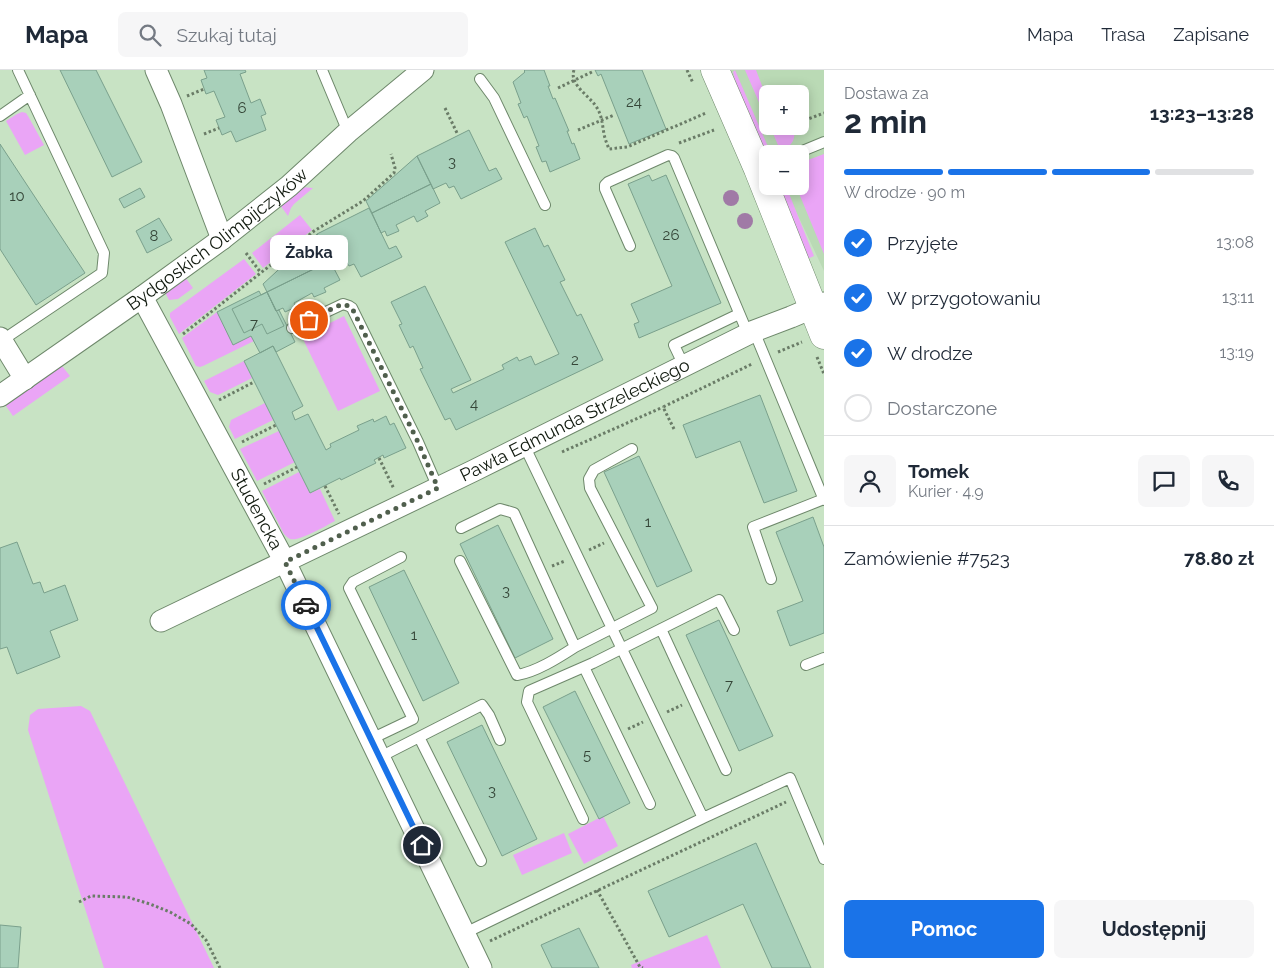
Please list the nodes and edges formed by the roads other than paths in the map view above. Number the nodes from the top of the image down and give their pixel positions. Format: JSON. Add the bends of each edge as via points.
{"nodes":[{"id":1,"x":18,"y":70,"type":"edge"},
{"id":2,"x":156,"y":70,"type":"edge"},
{"id":3,"x":322,"y":70,"type":"edge"},
{"id":4,"x":423,"y":70,"type":"edge"},
{"id":5,"x":715,"y":70,"type":"edge"},
{"id":6,"x":480,"y":79,"type":"dead end"},
{"id":7,"x":30,"y":96,"type":"junction"},
{"id":8,"x":0,"y":116,"type":"edge"},
{"id":9,"x":348,"y":132,"type":"junction"},
{"id":10,"x":824,"y":142,"type":"edge"},
{"id":11,"x":809,"y":148,"type":"edge"},
{"id":12,"x":759,"y":159,"type":"edge"},
{"id":13,"x":774,"y":195,"type":"edge"},
{"id":14,"x":545,"y":204,"type":"dead end"},
{"id":15,"x":222,"y":239,"type":"junction"},
{"id":16,"x":630,"y":246,"type":"dead end"},
{"id":17,"x":142,"y":297,"type":"junction"},
{"id":18,"x":819,"y":305,"type":"edge"},
{"id":19,"x":739,"y":314,"type":"junction"},
{"id":20,"x":292,"y":328,"type":"dead end"},
{"id":21,"x":751,"y":332,"type":"junction"},
{"id":22,"x":817,"y":337,"type":"edge"},
{"id":23,"x":1,"y":339,"type":"edge"},
{"id":24,"x":684,"y":366,"type":"junction"},
{"id":25,"x":25,"y":378,"type":"junction"},
{"id":26,"x":0,"y":396,"type":"edge"},
{"id":27,"x":632,"y":449,"type":"dead end"},
{"id":28,"x":529,"y":455,"type":"junction"},
{"id":29,"x":438,"y":488,"type":"junction"},
{"id":30,"x":824,"y":499,"type":"edge"},
{"id":31,"x":461,"y":528,"type":"dead end"},
{"id":32,"x":401,"y":557,"type":"dead end"},
{"id":33,"x":460,"y":561,"type":"dead end"},
{"id":34,"x":285,"y":562,"type":"junction"},
{"id":35,"x":771,"y":578,"type":"dead end"},
{"id":36,"x":161,"y":621,"type":"dead end"},
{"id":37,"x":613,"y":629,"type":"junction"},
{"id":38,"x":661,"y":629,"type":"junction"},
{"id":39,"x":734,"y":630,"type":"dead end"},
{"id":40,"x":575,"y":647,"type":"junction"},
{"id":41,"x":622,"y":648,"type":"junction"},
{"id":42,"x":824,"y":658,"type":"edge"},
{"id":43,"x":806,"y":665,"type":"dead end"},
{"id":44,"x":584,"y":667,"type":"junction"},
{"id":45,"x":419,"y":737,"type":"junction"},
{"id":46,"x":500,"y":740,"type":"dead end"},
{"id":47,"x":375,"y":748,"type":"junction"},
{"id":48,"x":726,"y":770,"type":"dead end"},
{"id":49,"x":650,"y":804,"type":"dead end"},
{"id":50,"x":703,"y":818,"type":"junction"},
{"id":51,"x":583,"y":819,"type":"dead end"},
{"id":52,"x":824,"y":859,"type":"edge"},
{"id":53,"x":481,"y":861,"type":"dead end"},
{"id":54,"x":472,"y":930,"type":"junction"},
{"id":55,"x":481,"y":968,"type":"edge"}],
"edges":[{"from":1,"to":7,"type":"lane"},
{"from":2,"to":15,"type":"street"},
{"from":3,"to":9,"type":"lane"},
{"from":4,"to":9,"type":"street","name":"Bydgoskich Olimpijczyków"},
{"from":5,"to":12,"type":"street"},
{"from":6,"to":14,"type":"lane","via":[[494,98]]},
{"from":7,"to":8,"type":"lane"},
{"from":7,"to":23,"type":"lane","via":[[104,253],[102,273]]},
{"from":9,"to":15,"type":"street","name":"Bydgoskich Olimpijczyków","via":[[289,186]]},
{"from":10,"to":11,"type":"lane"},
{"from":13,"to":18,"type":"street"},
{"from":15,"to":17,"type":"street","name":"Bydgoskich Olimpijczyków"},
{"from":16,"to":19,"type":"lane","via":[[605,185],[668,155],[672,156]]},
{"from":17,"to":25,"type":"street","name":"Bydgoskich Olimpijczyków"},
{"from":17,"to":34,"type":"street","name":"Studencka"},
{"from":18,"to":21,"type":"street","name":"Pawła Edmunda Strzeleckiego"},
{"from":18,"to":22,"type":"street"},
{"from":19,"to":21,"type":"lane"},
{"from":19,"to":24,"type":"lane","via":[[674,345]]},
{"from":20,"to":29,"type":"lane","via":[[342,304],[349,306]]},
{"from":21,"to":24,"type":"street","name":"Pawła Edmunda Strzeleckiego"},
{"from":21,"to":30,"type":"lane","via":[[766,358]]},
{"from":23,"to":25,"type":"street"},
{"from":24,"to":28,"type":"street","name":"Pawła Edmunda Strzeleckiego"},
{"from":25,"to":26,"type":"street","name":"Bydgoskich Olimpijczyków"},
{"from":27,"to":37,"type":"lane","via":[[594,470],[589,479],[590,488],[652,608]]},
{"from":28,"to":29,"type":"street","name":"Pawła Edmunda Strzeleckiego"},
{"from":28,"to":37,"type":"lane"},
{"from":29,"to":34,"type":"street","name":"Pawła Edmunda Strzeleckiego"},
{"from":30,"to":35,"type":"lane","via":[[752,527]]},
{"from":31,"to":40,"type":"lane","via":[[500,509],[514,513]]},
{"from":32,"to":47,"type":"lane","via":[[353,582],[349,588],[413,719]]},
{"from":33,"to":40,"type":"lane","via":[[517,675],[525,674]]},
{"from":34,"to":36,"type":"street","name":"Pawła Edmunda Strzeleckiego"},
{"from":34,"to":47,"type":"street","name":"Studencka"},
{"from":37,"to":40,"type":"lane"},
{"from":37,"to":41,"type":"lane"},
{"from":38,"to":39,"type":"lane","via":[[719,600]]},
{"from":38,"to":41,"type":"lane"},
{"from":38,"to":48,"type":"lane"},
{"from":41,"to":44,"type":"lane"},
{"from":41,"to":50,"type":"lane"},
{"from":42,"to":43,"type":"lane"},
{"from":44,"to":49,"type":"lane"},
{"from":44,"to":51,"type":"lane","via":[[529,691],[527,702]]},
{"from":45,"to":46,"type":"lane","via":[[482,705]]},
{"from":45,"to":47,"type":"lane"},
{"from":45,"to":53,"type":"lane"},
{"from":47,"to":54,"type":"street","name":"Studencka"},
{"from":50,"to":52,"type":"lane","via":[[790,778]]},
{"from":50,"to":54,"type":"lane"},
{"from":54,"to":55,"type":"street","name":"Studencka"}]}
